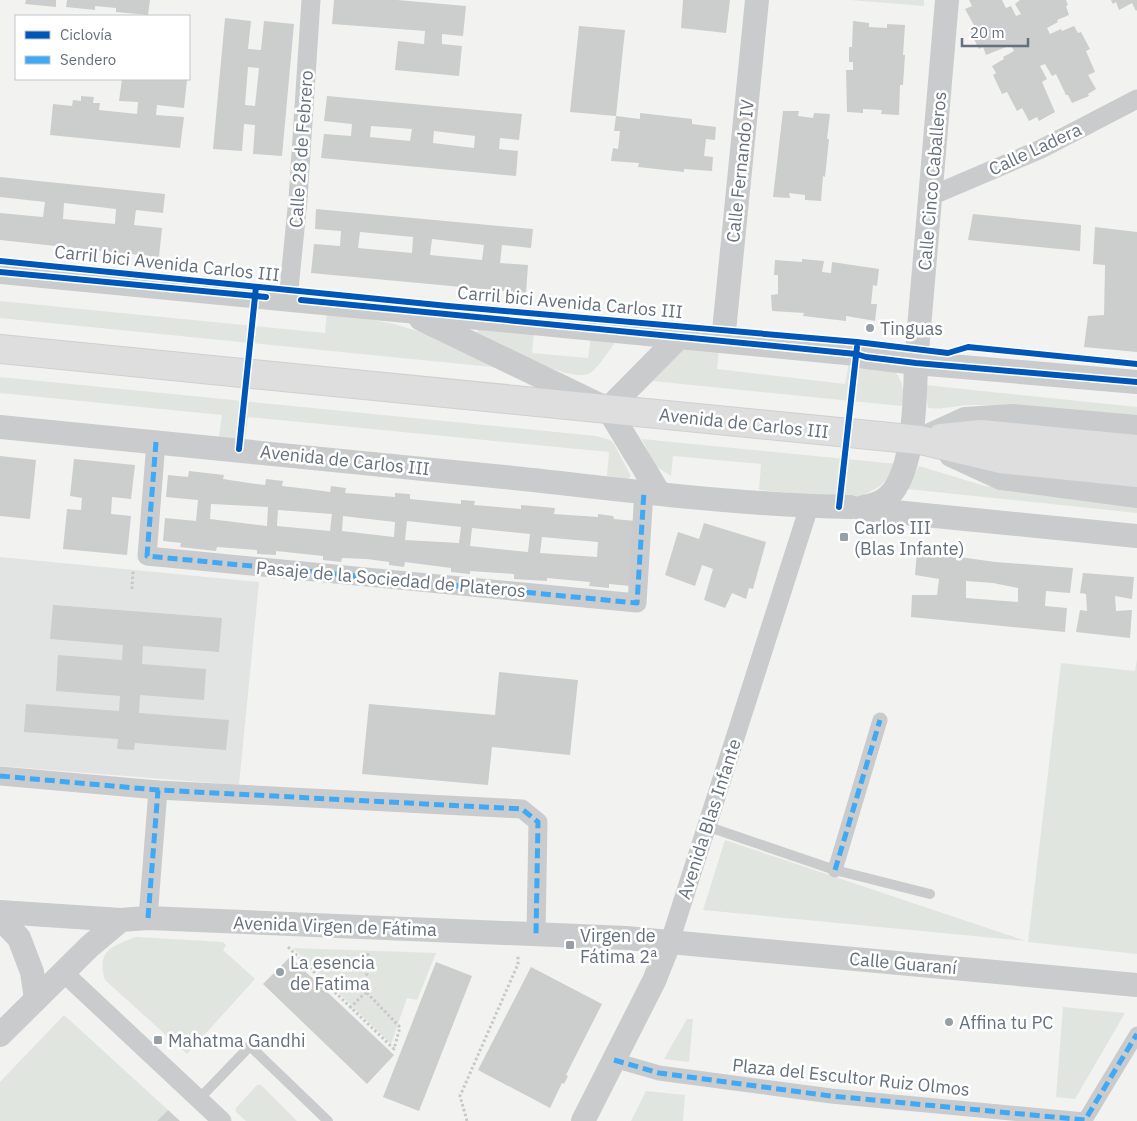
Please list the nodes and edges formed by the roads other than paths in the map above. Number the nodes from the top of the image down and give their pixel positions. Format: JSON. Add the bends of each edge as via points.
{"nodes":[{"id":1,"x":311,"y":0,"type":"edge"},
{"id":2,"x":758,"y":0,"type":"edge"},
{"id":3,"x":947,"y":0,"type":"edge"},
{"id":4,"x":1137,"y":99,"type":"edge"},
{"id":5,"x":931,"y":196,"type":"junction"},
{"id":6,"x":0,"y":272,"type":"edge"},
{"id":7,"x":288,"y":299,"type":"junction"},
{"id":8,"x":406,"y":311,"type":"junction"},
{"id":9,"x":679,"y":337,"type":"junction"},
{"id":10,"x":724,"y":341,"type":"junction"},
{"id":11,"x":0,"y":349,"type":"edge"},
{"id":12,"x":916,"y":363,"type":"junction"},
{"id":13,"x":1137,"y":382,"type":"edge"},
{"id":14,"x":608,"y":409,"type":"junction"},
{"id":15,"x":0,"y":427,"type":"edge"},
{"id":16,"x":1137,"y":427,"type":"edge"},
{"id":17,"x":915,"y":440,"type":"junction"},
{"id":18,"x":156,"y":442,"type":"junction"},
{"id":19,"x":1137,"y":450,"type":"edge"},
{"id":20,"x":1137,"y":473,"type":"edge"},
{"id":21,"x":652,"y":492,"type":"junction"},
{"id":22,"x":1137,"y":496,"type":"edge"},
{"id":23,"x":809,"y":507,"type":"junction"},
{"id":24,"x":855,"y":508,"type":"junction"},
{"id":25,"x":1137,"y":536,"type":"edge"},
{"id":26,"x":880,"y":720,"type":"dead end"},
{"id":27,"x":0,"y":776,"type":"edge"},
{"id":28,"x":158,"y":790,"type":"junction"},
{"id":29,"x":706,"y":826,"type":"junction"},
{"id":30,"x":835,"y":870,"type":"junction"},
{"id":31,"x":930,"y":894,"type":"dead end"},
{"id":32,"x":0,"y":912,"type":"edge"},
{"id":33,"x":0,"y":918,"type":"edge"},
{"id":34,"x":148,"y":918,"type":"junction"},
{"id":35,"x":121,"y":920,"type":"junction"},
{"id":36,"x":536,"y":934,"type":"junction"},
{"id":37,"x":670,"y":941,"type":"junction"},
{"id":38,"x":64,"y":973,"type":"junction"},
{"id":39,"x":1137,"y":985,"type":"edge"},
{"id":40,"x":36,"y":999,"type":"junction"},
{"id":41,"x":1137,"y":1034,"type":"edge"},
{"id":42,"x":0,"y":1035,"type":"edge"},
{"id":43,"x":614,"y":1060,"type":"junction"},
{"id":44,"x":199,"y":1099,"type":"junction"},
{"id":45,"x":1085,"y":1120,"type":"edge"},
{"id":46,"x":222,"y":1121,"type":"edge"},
{"id":47,"x":328,"y":1121,"type":"edge"},
{"id":48,"x":583,"y":1121,"type":"edge"}],
"edges":[{"from":1,"to":7,"type":"street","name":"Calle 28 de Febrero"},
{"from":2,"to":10,"type":"street","name":"Calle Fernando IV"},
{"from":3,"to":5,"type":"street","name":"Calle Cinco Caballeros"},
{"from":4,"to":5,"type":"street","name":"Calle Ladera","via":[[1041,149]]},
{"from":5,"to":12,"type":"street","name":"Calle Cinco Caballeros"},
{"from":6,"to":7,"type":"street","name":"Avenida de Carlos III"},
{"from":7,"to":8,"type":"street","name":"Avenida de Carlos III"},
{"from":8,"to":9,"type":"street","name":"Avenida de Carlos III"},
{"from":8,"to":14,"type":"street","name":"Avenida de Carlos III"},
{"from":9,"to":10,"type":"street","name":"Avenida de Carlos III"},
{"from":9,"to":14,"type":"street"},
{"from":10,"to":12,"type":"street","name":"Avenida de Carlos III"},
{"from":11,"to":14,"type":"main road","name":"Avenida de Carlos III"},
{"from":12,"to":13,"type":"street","name":"Avenida de Carlos III"},
{"from":12,"to":17,"type":"street","name":"Avenida de Carlos III"},
{"from":14,"to":17,"type":"main road","name":"Avenida de Carlos III"},
{"from":14,"to":21,"type":"street"},
{"from":15,"to":18,"type":"street","name":"Avenida de Carlos III"},
{"from":16,"to":17,"type":"street","via":[[1012,416],[964,419]]},
{"from":17,"to":19,"type":"main road","name":"Avenida de Carlos III","via":[[982,434]]},
{"from":17,"to":20,"type":"main road","name":"Avenida de Carlos III","via":[[1000,459]]},
{"from":17,"to":22,"type":"street","name":"Avenida de Carlos III","via":[[1001,478]]},
{"from":17,"to":24,"type":"street","name":"Avenida de Carlos III","via":[[898,484],[883,501]]},
{"from":18,"to":21,"type":"street","name":"Avenida de Carlos III"},
{"from":18,"to":21,"type":"street","name":"Pasaje de la Sociedad de Plateros","via":[[147,556],[637,603]]},
{"from":21,"to":23,"type":"street","name":"Avenida de Carlos III"},
{"from":23,"to":24,"type":"street","name":"Avenida de Carlos III"},
{"from":23,"to":29,"type":"street","name":"Avenida Blas Infante"},
{"from":24,"to":25,"type":"street","name":"Avenida de Carlos III"},
{"from":26,"to":30,"type":"street"},
{"from":27,"to":28,"type":"street"},
{"from":28,"to":34,"type":"street"},
{"from":28,"to":36,"type":"street","via":[[522,809],[538,822]]},
{"from":29,"to":30,"type":"lane"},
{"from":29,"to":37,"type":"street","name":"Avenida Blas Infante"},
{"from":30,"to":31,"type":"lane"},
{"from":32,"to":35,"type":"street","name":"Avenida Virgen de Fátima"},
{"from":33,"to":40,"type":"street","via":[[19,938],[32,972]]},
{"from":34,"to":35,"type":"street","name":"Avenida Virgen de Fátima"},
{"from":34,"to":36,"type":"street","name":"Avenida Virgen de Fátima"},
{"from":35,"to":38,"type":"street"},
{"from":36,"to":37,"type":"street","name":"Avenida Virgen de Fátima"},
{"from":37,"to":39,"type":"street","name":"Calle Guaraní"},
{"from":37,"to":43,"type":"street","name":"Avenida Blas Infante","via":[[654,981]]},
{"from":38,"to":40,"type":"street"},
{"from":38,"to":44,"type":"street"},
{"from":40,"to":42,"type":"street"},
{"from":41,"to":45,"type":"street","name":"Plaza del Escultor Ruiz Olmos"},
{"from":43,"to":45,"type":"street","name":"Plaza del Escultor Ruiz Olmos","via":[[659,1073],[832,1096]]},
{"from":43,"to":48,"type":"street","name":"Avenida Blas Infante"},
{"from":44,"to":46,"type":"street"},
{"from":44,"to":47,"type":"lane","via":[[250,1046]]}]}
